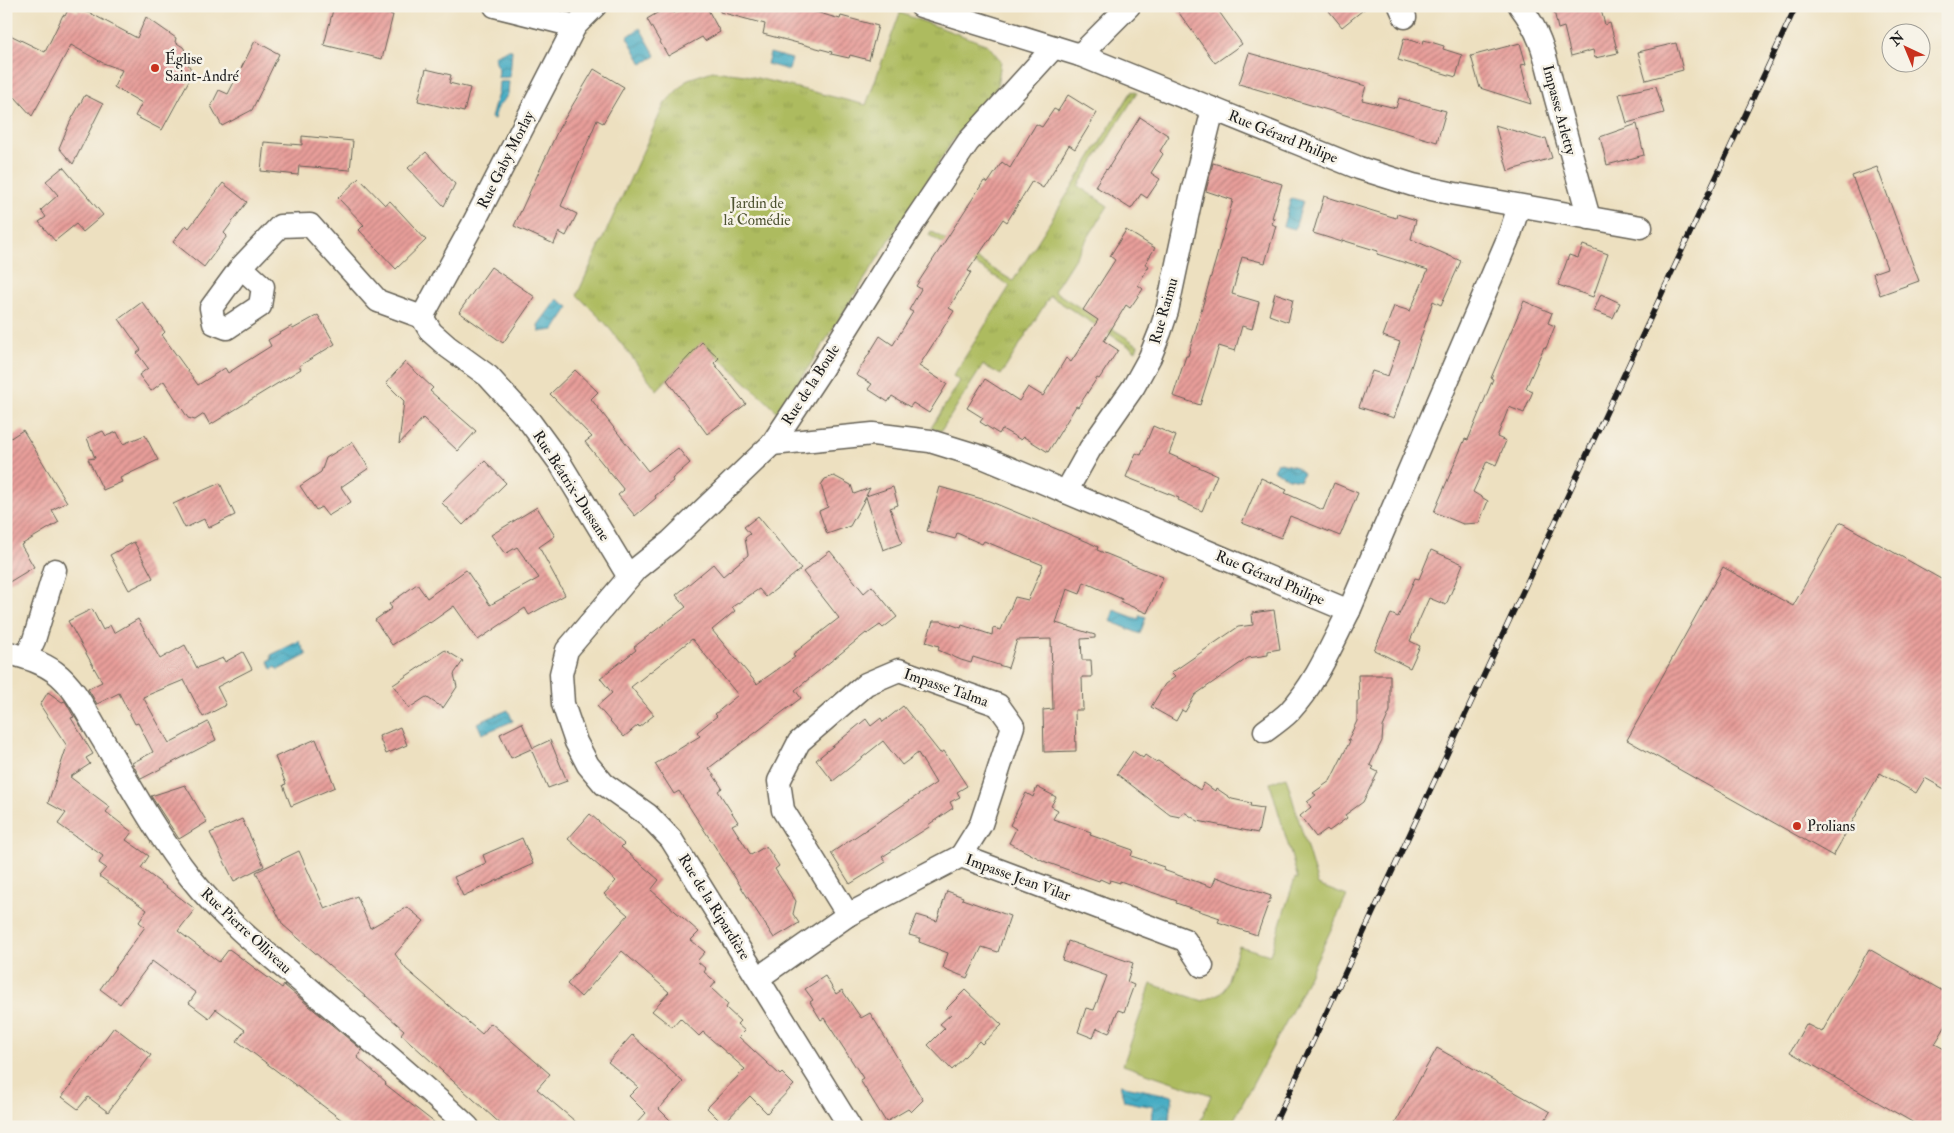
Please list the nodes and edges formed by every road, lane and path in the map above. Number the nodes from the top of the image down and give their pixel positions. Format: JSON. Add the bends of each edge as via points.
{"nodes":[{"id":1,"x":496,"y":6,"type":"edge"},
{"id":2,"x":595,"y":6,"type":"edge"},
{"id":3,"x":921,"y":6,"type":"edge"},
{"id":4,"x":1129,"y":6,"type":"edge"},
{"id":5,"x":1520,"y":6,"type":"edge"},
{"id":6,"x":575,"y":26,"type":"junction"},
{"id":7,"x":1054,"y":47,"type":"junction"},
{"id":8,"x":1080,"y":55,"type":"junction"},
{"id":9,"x":1213,"y":109,"type":"junction"},
{"id":10,"x":1519,"y":206,"type":"junction"},
{"id":11,"x":1589,"y":218,"type":"junction"},
{"id":12,"x":1641,"y":227,"type":"dead end"},
{"id":13,"x":241,"y":267,"type":"dead end"},
{"id":14,"x":422,"y":317,"type":"junction"},
{"id":15,"x":772,"y":444,"type":"junction"},
{"id":16,"x":1066,"y":492,"type":"junction"},
{"id":17,"x":55,"y":570,"type":"dead end"},
{"id":18,"x":629,"y":577,"type":"junction"},
{"id":19,"x":1349,"y":612,"type":"junction"},
{"id":20,"x":16,"y":655,"type":"edge"},
{"id":21,"x":563,"y":704,"type":"joint"},
{"id":22,"x":1265,"y":731,"type":"dead end"},
{"id":23,"x":961,"y":856,"type":"junction"},
{"id":24,"x":848,"y":915,"type":"junction"},
{"id":25,"x":1202,"y":966,"type":"dead end"},
{"id":26,"x":758,"y":978,"type":"junction"},
{"id":27,"x":468,"y":1127,"type":"edge"},
{"id":28,"x":850,"y":1127,"type":"edge"}],
"edges":[{"from":1,"to":6,"type":"street"},
{"from":2,"to":6,"type":"street","name":"Rue Gaby Morlay"},
{"from":3,"to":7,"type":"street"},
{"from":4,"to":8,"type":"street"},
{"from":5,"to":11,"type":"street","name":"Impasse Arletty","via":[[1536,28],[1542,45]]},
{"from":6,"to":14,"type":"street","name":"Rue Gaby Morlay"},
{"from":7,"to":8,"type":"street","name":"Rue Gérard Philipe"},
{"from":7,"to":15,"type":"street","name":"Rue de la Boule","via":[[968,142]]},
{"from":8,"to":9,"type":"street","name":"Rue Gérard Philipe"},
{"from":9,"to":10,"type":"street","name":"Rue Gérard Philipe","via":[[1359,168],[1422,187]]},
{"from":9,"to":16,"type":"street","name":"Rue Raimu","via":[[1160,332],[1134,386],[1090,449]]},
{"from":10,"to":11,"type":"street","name":"Rue Gérard Philipe"},
{"from":10,"to":19,"type":"street","via":[[1510,234]]},
{"from":11,"to":12,"type":"street","name":"Rue Gérard Philipe"},
{"from":13,"to":14,"type":"street","via":[[280,226],[310,225],[378,301]]},
{"from":14,"to":18,"type":"street","name":"Rue Béatrix-Dussane","via":[[431,332],[488,376],[530,422],[560,463]]},
{"from":15,"to":16,"type":"street","name":"Rue Gérard Philipe","via":[[873,434],[930,442],[985,458]]},
{"from":15,"to":18,"type":"street","name":"Rue de la Boule"},
{"from":16,"to":19,"type":"street","name":"Rue Gérard Philipe"},
{"from":17,"to":20,"type":"street","name":"Rue Pierre Olliveau"},
{"from":18,"to":21,"type":"street","name":"Rue de la Boule","via":[[567,650],[561,674]]},
{"from":19,"to":22,"type":"street","via":[[1303,695],[1288,713]]},
{"from":20,"to":27,"type":"street","name":"Rue Pierre Olliveau","via":[[56,673],[74,692],[157,832],[190,878],[218,908],[271,957],[424,1085]]},
{"from":21,"to":26,"type":"street","name":"Rue de la Ripardière","via":[[588,765],[604,784],[648,815],[671,839]]},
{"from":23,"to":24,"type":"street","name":"Impasse Jean Vilar"},
{"from":23,"to":24,"type":"street","name":"Impasse Talma","via":[[981,824],[1013,726],[998,705],[899,670],[866,684],[799,742],[779,781],[783,810]]},
{"from":23,"to":25,"type":"street","name":"Impasse Jean Vilar","via":[[1184,940]]},
{"from":24,"to":26,"type":"street","name":"Impasse Jean Vilar"},
{"from":26,"to":28,"type":"street","name":"Rue de la Ripardière"}]}
